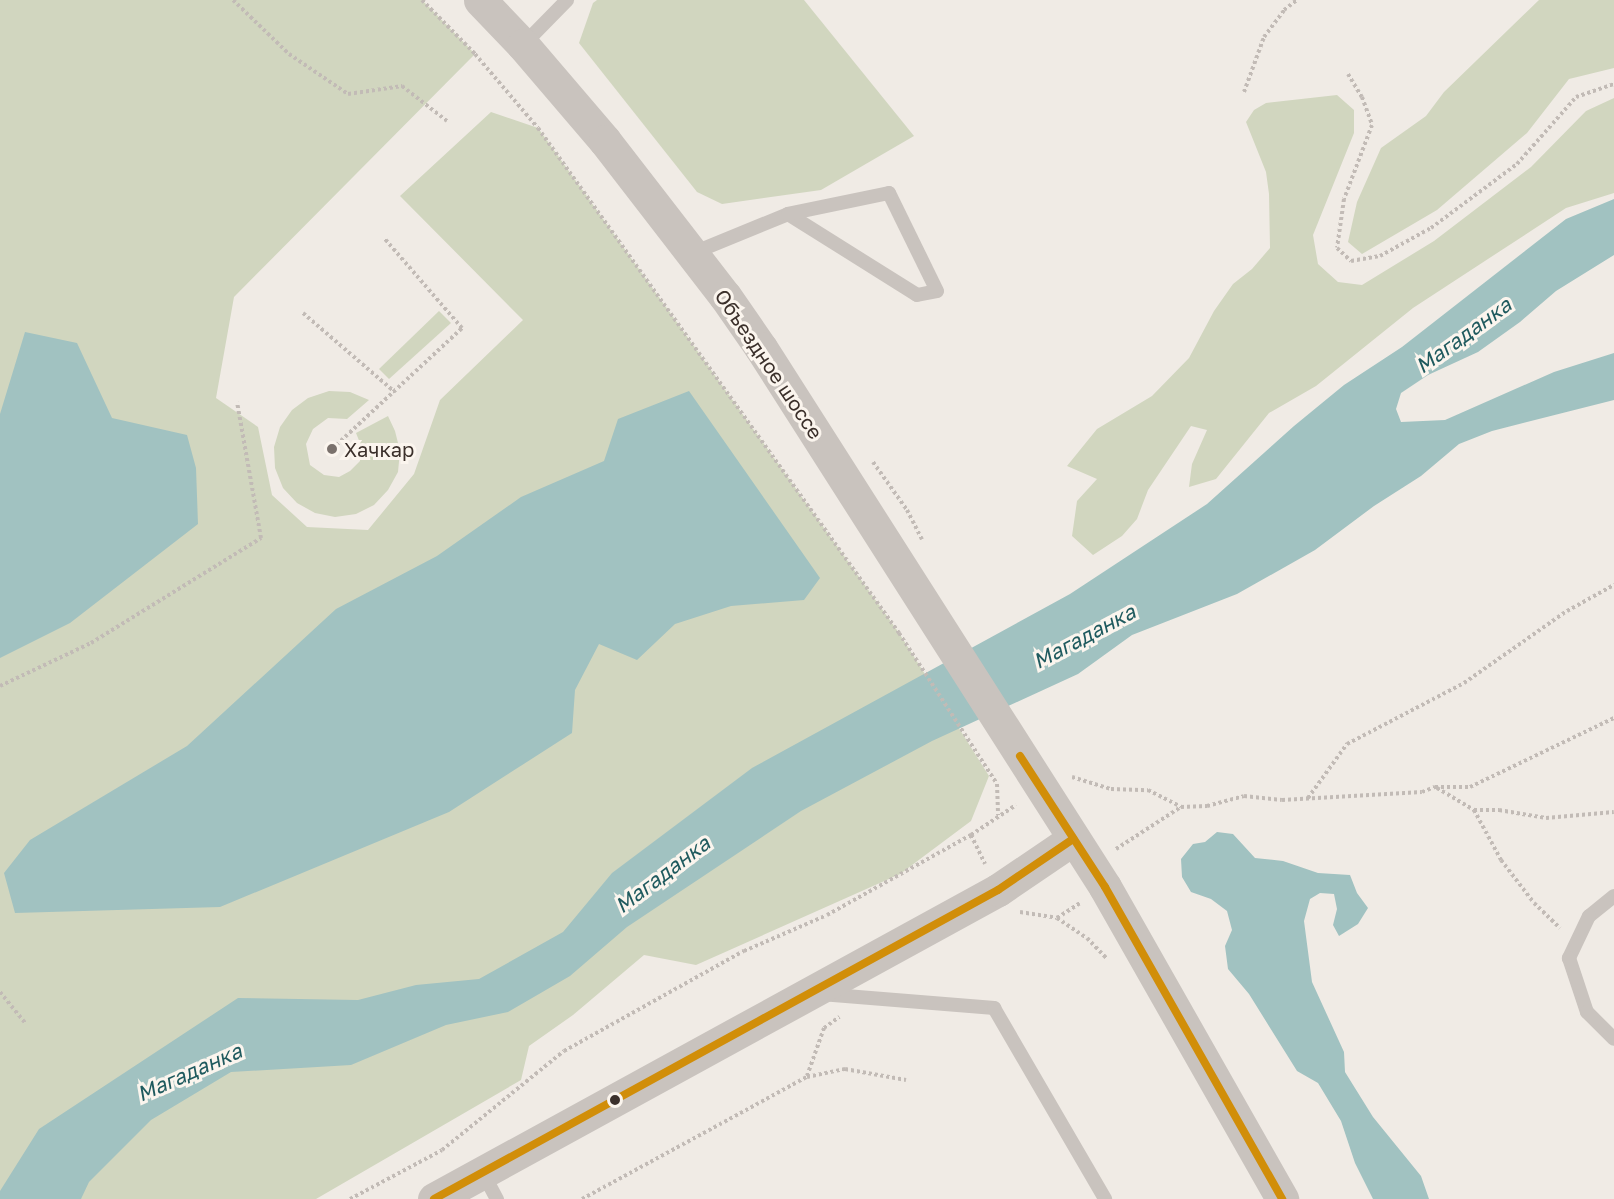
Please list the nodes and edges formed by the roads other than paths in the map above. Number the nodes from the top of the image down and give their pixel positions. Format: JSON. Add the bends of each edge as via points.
{"nodes":[{"id":1,"x":480,"y":0,"type":"edge"},
{"id":2,"x":567,"y":0,"type":"edge"},
{"id":3,"x":523,"y":45,"type":"junction"},
{"id":4,"x":788,"y":214,"type":"junction"},
{"id":5,"x":693,"y":253,"type":"junction"},
{"id":6,"x":1073,"y":839,"type":"junction"},
{"id":7,"x":1614,"y":896,"type":"edge"},
{"id":8,"x":812,"y":993,"type":"junction"},
{"id":9,"x":1614,"y":1039,"type":"edge"},
{"id":10,"x":490,"y":1186,"type":"edge"},
{"id":11,"x":434,"y":1199,"type":"edge"},
{"id":12,"x":1105,"y":1199,"type":"edge"},
{"id":13,"x":1282,"y":1199,"type":"edge"}],
"edges":[{"from":1,"to":3,"type":"street","name":"Объездное шоссе"},
{"from":2,"to":3,"type":"lane"},
{"from":3,"to":5,"type":"street","name":"Объездное шоссе"},
{"from":4,"to":4,"type":"lane","via":[[916,296],[937,291],[889,193]]},
{"from":4,"to":5,"type":"lane"},
{"from":5,"to":6,"type":"street","name":"Объездное шоссе","via":[[768,358]]},
{"from":6,"to":8,"type":"street","via":[[998,890]]},
{"from":6,"to":13,"type":"street","name":"Объездное шоссе","via":[[1105,887]]},
{"from":7,"to":9,"type":"lane","via":[[1589,916],[1569,958],[1587,1012]]},
{"from":8,"to":10,"type":"street"},
{"from":8,"to":12,"type":"lane","via":[[993,1008]]},
{"from":10,"to":11,"type":"street"}]}
